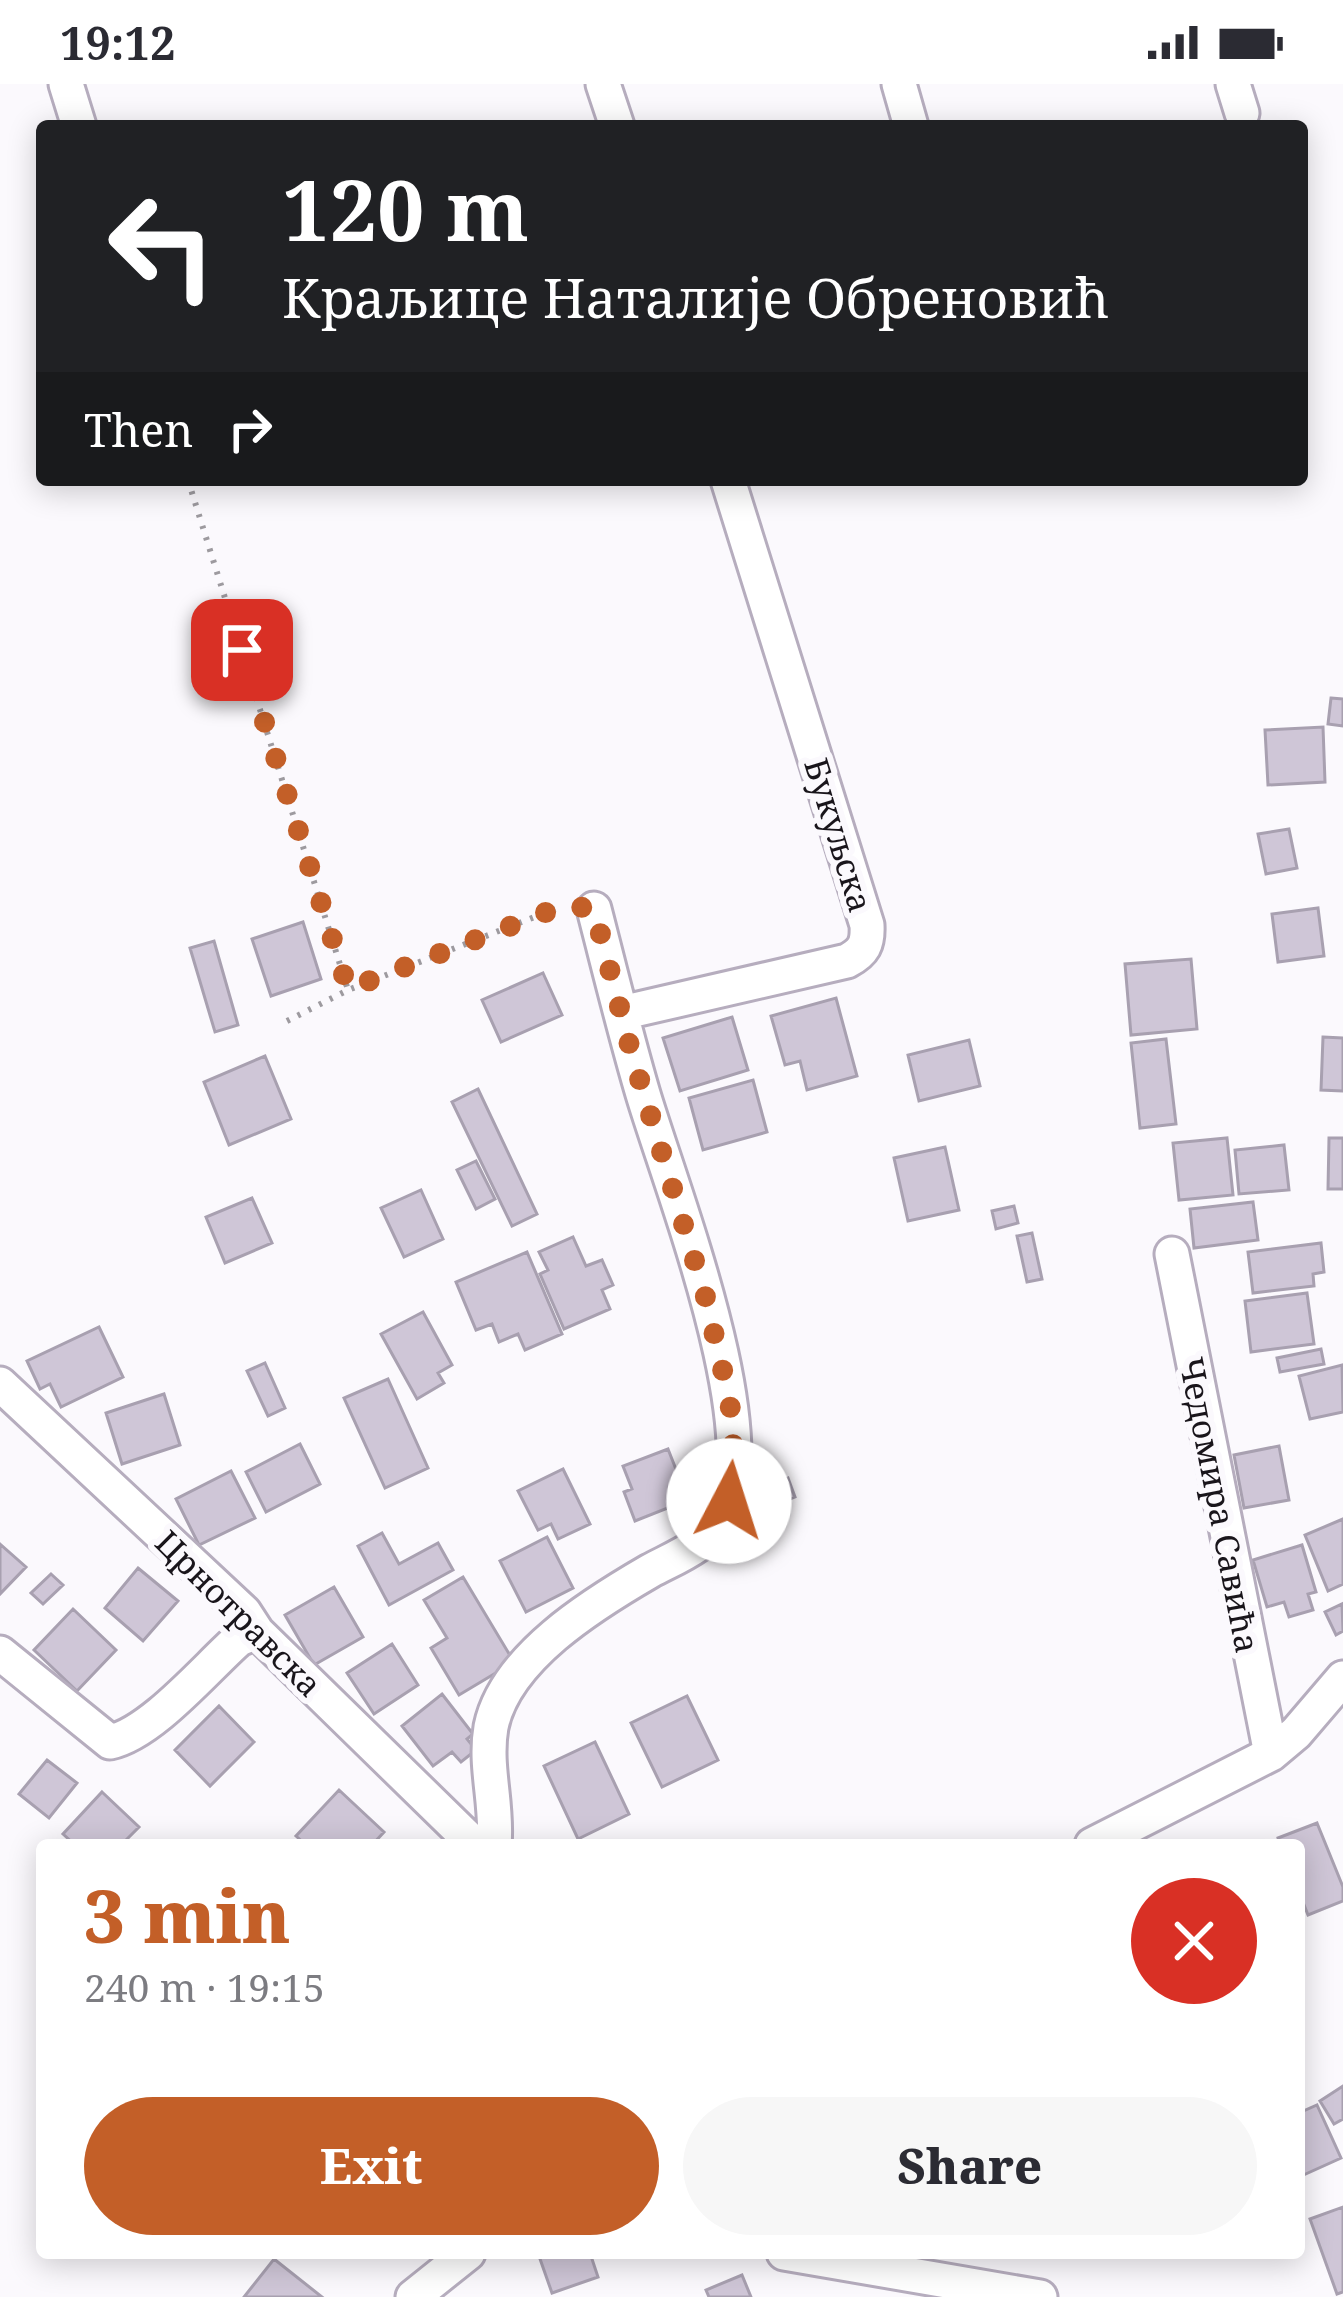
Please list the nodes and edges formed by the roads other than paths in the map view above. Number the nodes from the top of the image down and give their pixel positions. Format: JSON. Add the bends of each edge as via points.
{"nodes":[{"id":1,"x":66,"y":84,"type":"edge"},
{"id":2,"x":604,"y":84,"type":"edge"},
{"id":3,"x":899,"y":84,"type":"edge"},
{"id":4,"x":77,"y":120,"type":"edge"},
{"id":5,"x":614,"y":120,"type":"edge"},
{"id":6,"x":909,"y":120,"type":"edge"},
{"id":7,"x":730,"y":486,"type":"edge"},
{"id":8,"x":594,"y":909,"type":"road end"},
{"id":9,"x":621,"y":1013,"type":"junction"},
{"id":10,"x":1172,"y":1254,"type":"dead end"},
{"id":11,"x":0,"y":1384,"type":"edge"},
{"id":12,"x":257,"y":1631,"type":"junction"},
{"id":13,"x":0,"y":1653,"type":"edge"},
{"id":14,"x":1343,"y":1678,"type":"edge"},
{"id":15,"x":1271,"y":1754,"type":"junction"},
{"id":16,"x":469,"y":1839,"type":"edge"},
{"id":17,"x":494,"y":1839,"type":"edge"},
{"id":18,"x":1104,"y":1839,"type":"edge"},
{"id":19,"x":460,"y":2259,"type":"edge"},
{"id":20,"x":819,"y":2259,"type":"edge"},
{"id":21,"x":413,"y":2297,"type":"edge"},
{"id":22,"x":1040,"y":2297,"type":"edge"}],
"edges":[{"from":1,"to":4,"type":"street"},
{"from":2,"to":5,"type":"street"},
{"from":3,"to":6,"type":"street"},
{"from":7,"to":9,"type":"street","name":"Букуљска","via":[[868,942],[847,961]]},
{"from":8,"to":9,"type":"street"},
{"from":9,"to":17,"type":"street","via":[[728,1393],[729,1501],[706,1538],[590,1607],[510,1683],[491,1726]]},
{"from":10,"to":15,"type":"street","name":"Чедомира Савића"},
{"from":11,"to":12,"type":"street","name":"Црнотравска"},
{"from":12,"to":13,"type":"street","via":[[146,1724],[110,1742]]},
{"from":12,"to":16,"type":"street","name":"Црнотравска"},
{"from":14,"to":15,"type":"street"},
{"from":15,"to":18,"type":"street"},
{"from":19,"to":21,"type":"street"},
{"from":20,"to":22,"type":"street"}]}
